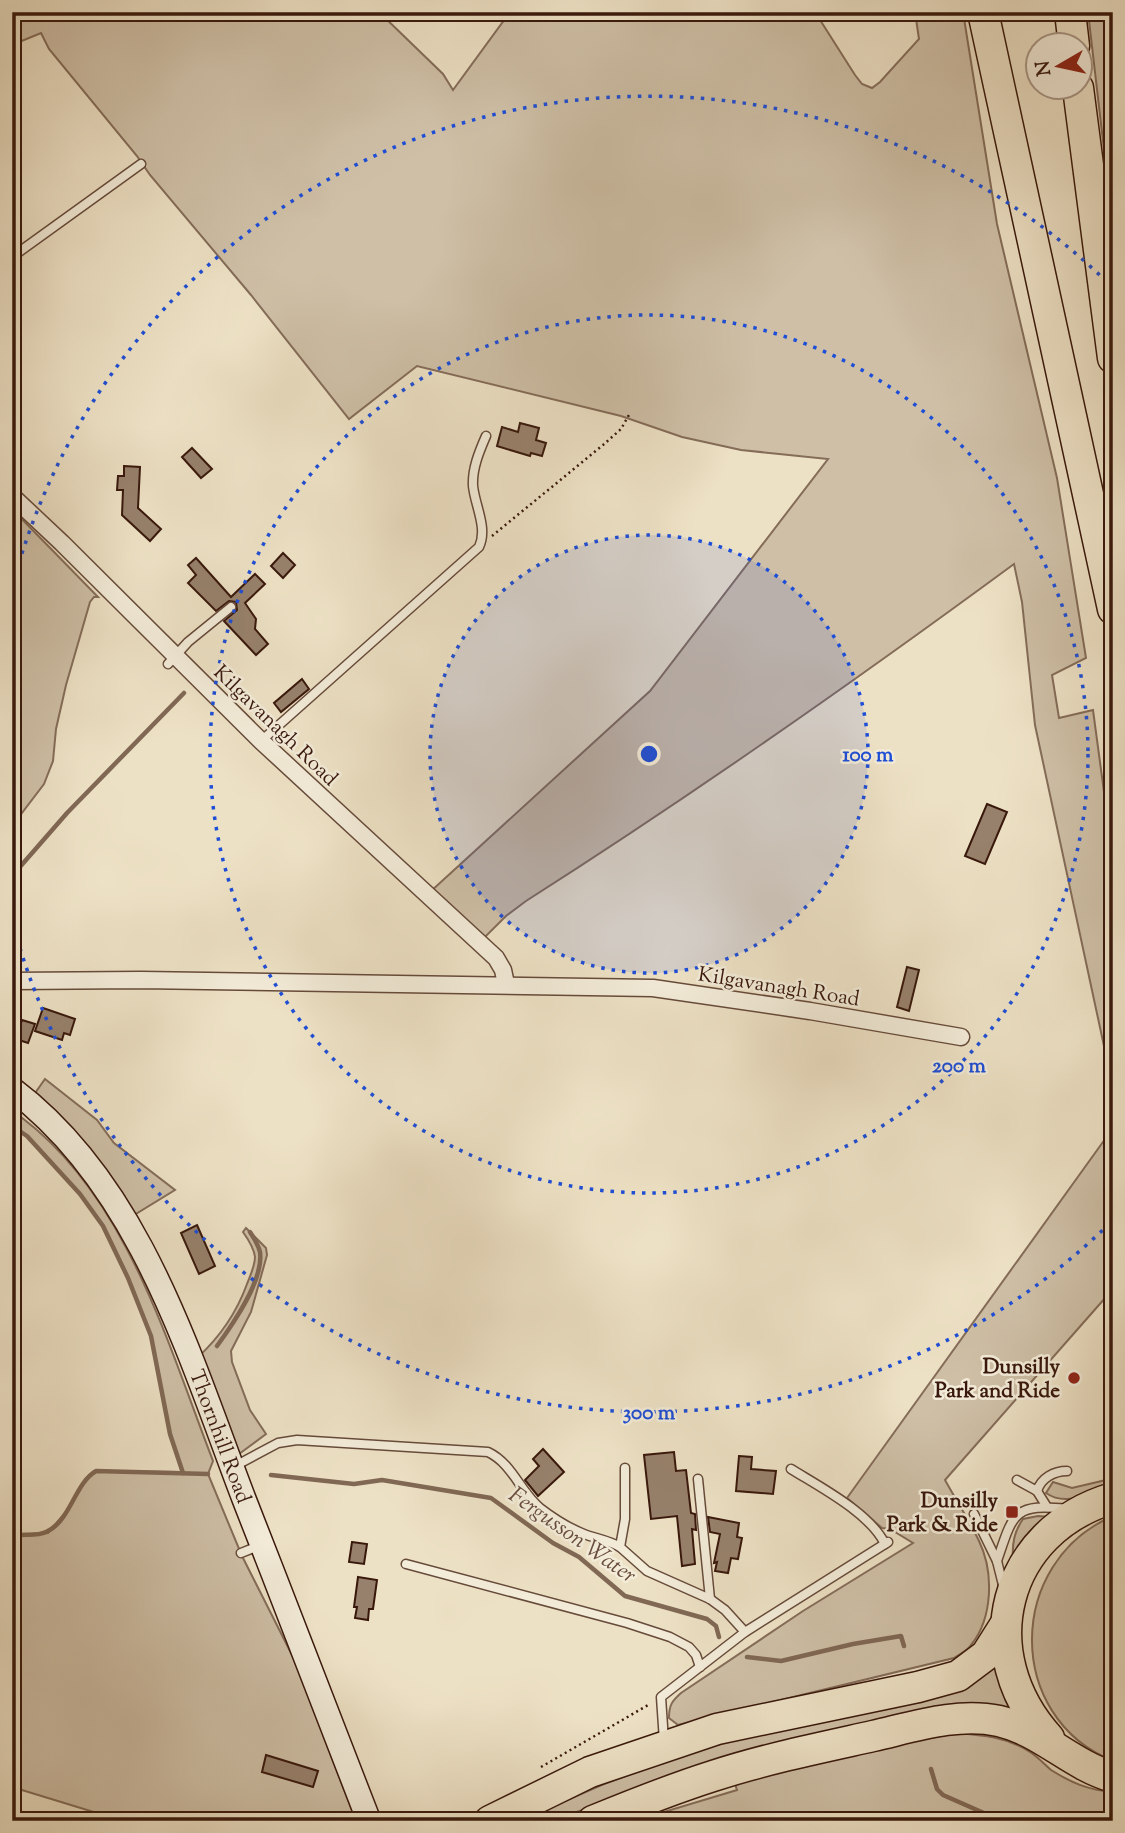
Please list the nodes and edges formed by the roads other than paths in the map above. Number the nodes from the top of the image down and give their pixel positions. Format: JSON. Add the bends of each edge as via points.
{"nodes":[{"id":1,"x":984,"y":12,"type":"edge"},
{"id":2,"x":1070,"y":12,"type":"edge"},
{"id":3,"x":1072,"y":32,"type":"edge"},
{"id":4,"x":1080,"y":102,"type":"edge"},
{"id":5,"x":141,"y":164,"type":"dead end"},
{"id":6,"x":12,"y":257,"type":"edge"},
{"id":7,"x":1113,"y":358,"type":"edge"},
{"id":8,"x":486,"y":436,"type":"dead end"},
{"id":9,"x":12,"y":496,"type":"edge"},
{"id":10,"x":1112,"y":604,"type":"edge"},
{"id":11,"x":232,"y":607,"type":"dead end"},
{"id":12,"x":1113,"y":633,"type":"edge"},
{"id":13,"x":172,"y":660,"type":"junction"},
{"id":14,"x":261,"y":741,"type":"junction"},
{"id":15,"x":12,"y":981,"type":"edge"},
{"id":16,"x":506,"y":984,"type":"junction"},
{"id":17,"x":961,"y":1037,"type":"dead end"},
{"id":18,"x":14,"y":1093,"type":"edge"},
{"id":19,"x":232,"y":1467,"type":"junction"},
{"id":20,"x":625,"y":1468,"type":"dead end"},
{"id":21,"x":791,"y":1469,"type":"dead end"},
{"id":22,"x":1067,"y":1471,"type":"dead end"},
{"id":23,"x":698,"y":1479,"type":"dead end"},
{"id":24,"x":1017,"y":1480,"type":"dead end"},
{"id":25,"x":1037,"y":1491,"type":"junction"},
{"id":26,"x":1113,"y":1498,"type":"edge"},
{"id":27,"x":1047,"y":1507,"type":"junction"},
{"id":28,"x":1079,"y":1511,"type":"junction"},
{"id":29,"x":974,"y":1514,"type":"dead end"},
{"id":30,"x":620,"y":1547,"type":"junction"},
{"id":31,"x":997,"y":1561,"type":"junction"},
{"id":32,"x":405,"y":1564,"type":"dead end"},
{"id":33,"x":710,"y":1599,"type":"junction"},
{"id":34,"x":1006,"y":1616,"type":"junction"},
{"id":35,"x":745,"y":1632,"type":"junction"},
{"id":36,"x":700,"y":1667,"type":"junction"},
{"id":37,"x":664,"y":1747,"type":"junction"},
{"id":38,"x":1061,"y":1751,"type":"junction"},
{"id":39,"x":1113,"y":1777,"type":"edge"},
{"id":40,"x":369,"y":1821,"type":"edge"},
{"id":41,"x":490,"y":1821,"type":"edge"},
{"id":42,"x":593,"y":1821,"type":"edge"}],
"edges":[{"from":1,"to":10,"type":"highway"},
{"from":2,"to":3,"type":"highway"},
{"from":4,"to":7,"type":"highway"},
{"from":5,"to":6,"type":"lane"},
{"from":8,"to":14,"type":"lane","via":[[473,476],[483,532],[479,547]]},
{"from":9,"to":13,"type":"street","name":"Kilgavanagh Road","via":[[30,507]]},
{"from":10,"to":12,"type":"highway"},
{"from":11,"to":13,"type":"lane"},
{"from":13,"to":14,"type":"street","name":"Kilgavanagh Road"},
{"from":14,"to":16,"type":"street","name":"Kilgavanagh Road","via":[[496,958]]},
{"from":15,"to":16,"type":"street","name":"Kilgavanagh Road","via":[[190,986]]},
{"from":16,"to":17,"type":"street","name":"Kilgavanagh Road","via":[[653,988]]},
{"from":18,"to":19,"type":"street","name":"Thornhill Road","via":[[77,1151],[142,1247]]},
{"from":19,"to":30,"type":"lane","via":[[278,1443],[297,1440],[488,1452],[504,1462],[526,1497],[543,1511]]},
{"from":19,"to":40,"type":"street","name":"Thornhill Road","via":[[251,1549]]},
{"from":20,"to":30,"type":"lane"},
{"from":21,"to":35,"type":"lane","via":[[879,1531],[887,1543]]},
{"from":22,"to":25,"type":"lane","via":[[1043,1479]]},
{"from":23,"to":33,"type":"lane"},
{"from":24,"to":25,"type":"lane"},
{"from":25,"to":27,"type":"lane"},
{"from":26,"to":28,"type":"highway"},
{"from":27,"to":28,"type":"lane"},
{"from":27,"to":31,"type":"lane","via":[[1034,1507],[1014,1517]]},
{"from":28,"to":34,"type":"highway","via":[[1045,1538],[1026,1562]]},
{"from":29,"to":31,"type":"lane"},
{"from":30,"to":33,"type":"lane","via":[[647,1571]]},
{"from":31,"to":34,"type":"lane"},
{"from":32,"to":36,"type":"lane","via":[[670,1637],[696,1654]]},
{"from":33,"to":35,"type":"lane"},
{"from":34,"to":37,"type":"highway","via":[[978,1663],[946,1681],[718,1729]]},
{"from":34,"to":38,"type":"highway","via":[[1007,1655],[1017,1688],[1030,1714]]},
{"from":35,"to":36,"type":"lane"},
{"from":36,"to":37,"type":"lane","via":[[661,1697]]},
{"from":37,"to":41,"type":"highway","via":[[590,1772]]},
{"from":38,"to":39,"type":"highway"},
{"from":38,"to":42,"type":"highway","via":[[1013,1725],[983,1719],[950,1720],[751,1765]]}]}
